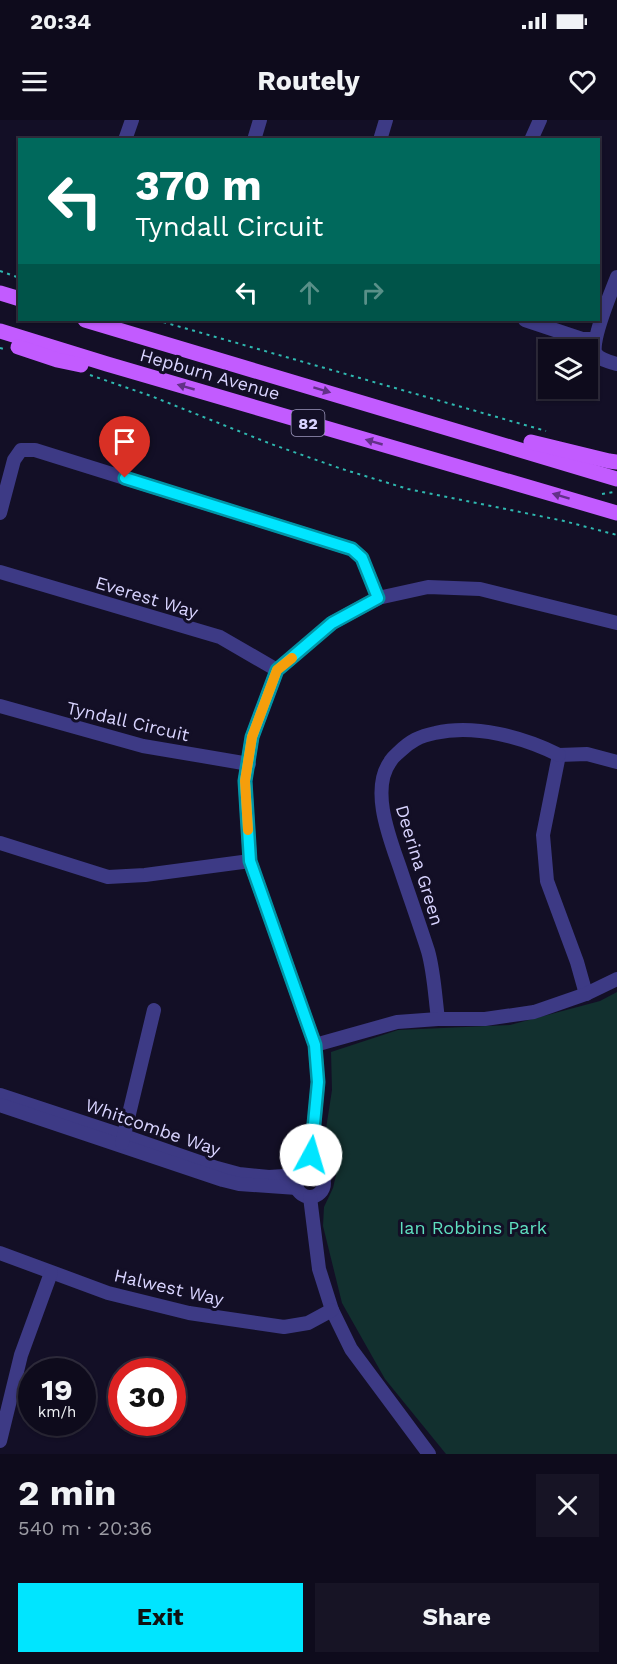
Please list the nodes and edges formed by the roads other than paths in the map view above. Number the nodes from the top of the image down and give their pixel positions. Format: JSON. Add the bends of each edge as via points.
{"nodes":[{"id":1,"x":132,"y":120,"type":"edge"},
{"id":2,"x":260,"y":120,"type":"edge"},
{"id":3,"x":386,"y":120,"type":"edge"},
{"id":4,"x":540,"y":120,"type":"edge"},
{"id":5,"x":126,"y":138,"type":"edge"},
{"id":6,"x":255,"y":138,"type":"edge"},
{"id":7,"x":381,"y":138,"type":"edge"},
{"id":8,"x":532,"y":138,"type":"edge"},
{"id":9,"x":617,"y":277,"type":"edge"},
{"id":10,"x":0,"y":293,"type":"edge"},
{"id":11,"x":18,"y":298,"type":"edge"},
{"id":12,"x":88,"y":321,"type":"edge"},
{"id":13,"x":528,"y":321,"type":"edge"},
{"id":14,"x":0,"y":331,"type":"edge"},
{"id":15,"x":582,"y":339,"type":"edge"},
{"id":16,"x":595,"y":339,"type":"edge"},
{"id":17,"x":5,"y":346,"type":"edge"},
{"id":18,"x":598,"y":357,"type":"edge"},
{"id":19,"x":107,"y":364,"type":"junction"},
{"id":20,"x":617,"y":364,"type":"edge"},
{"id":21,"x":463,"y":432,"type":"junction"},
{"id":22,"x":617,"y":462,"type":"edge"},
{"id":23,"x":617,"y":478,"type":"edge"},
{"id":24,"x":0,"y":513,"type":"edge"},
{"id":25,"x":617,"y":513,"type":"edge"},
{"id":26,"x":0,"y":572,"type":"edge"},
{"id":27,"x":378,"y":598,"type":"junction"},
{"id":28,"x":617,"y":623,"type":"edge"},
{"id":29,"x":277,"y":670,"type":"junction"},
{"id":30,"x":0,"y":706,"type":"edge"},
{"id":31,"x":559,"y":755,"type":"junction"},
{"id":32,"x":617,"y":762,"type":"edge"},
{"id":33,"x":249,"y":764,"type":"junction"},
{"id":34,"x":0,"y":843,"type":"edge"},
{"id":35,"x":250,"y":861,"type":"junction"},
{"id":36,"x":617,"y":979,"type":"edge"},
{"id":37,"x":586,"y":993,"type":"junction"},
{"id":38,"x":154,"y":1010,"type":"dead end"},
{"id":39,"x":438,"y":1019,"type":"junction"},
{"id":40,"x":315,"y":1045,"type":"junction"},
{"id":41,"x":0,"y":1095,"type":"edge"},
{"id":42,"x":0,"y":1106,"type":"edge"},
{"id":43,"x":123,"y":1141,"type":"junction"},
{"id":44,"x":304,"y":1172,"type":"junction"},
{"id":45,"x":310,"y":1197,"type":"junction"},
{"id":46,"x":0,"y":1253,"type":"edge"},
{"id":47,"x":51,"y":1273,"type":"junction"},
{"id":48,"x":332,"y":1310,"type":"junction"},
{"id":49,"x":0,"y":1441,"type":"edge"},
{"id":50,"x":429,"y":1454,"type":"edge"}],
"edges":[{"from":1,"to":5,"type":"street"},
{"from":2,"to":6,"type":"street"},
{"from":3,"to":7,"type":"street"},
{"from":4,"to":8,"type":"street"},
{"from":9,"to":16,"type":"street"},
{"from":10,"to":11,"type":"main road"},
{"from":12,"to":21,"type":"main road","name":"Hepburn Avenue","number":"82","one_way":true},
{"from":13,"to":15,"type":"street"},
{"from":14,"to":19,"type":"main road","name":"Hepburn Avenue","number":"82"},
{"from":17,"to":19,"type":"main road","via":[[91,367]]},
{"from":18,"to":20,"type":"street"},
{"from":25,"to":19,"type":"main road","name":"Hepburn Avenue","number":"82","one_way":true},
{"from":21,"to":22,"type":"main road","via":[[489,432]]},
{"from":21,"to":23,"type":"main road","name":"Hepburn Avenue","number":"82"},
{"from":24,"to":27,"type":"street","via":[[14,460],[21,450],[35,450],[352,549],[362,558]]},
{"from":26,"to":29,"type":"street","name":"Everest Way","via":[[220,637]]},
{"from":27,"to":28,"type":"street","via":[[428,587],[480,589]]},
{"from":27,"to":29,"type":"street","via":[[332,623]]},
{"from":29,"to":33,"type":"street","via":[[252,737]]},
{"from":30,"to":33,"type":"street","name":"Tyndall Circuit","via":[[143,746]]},
{"from":31,"to":32,"type":"street","via":[[587,754]]},
{"from":31,"to":37,"type":"street","via":[[543,835],[547,881]]},
{"from":31,"to":39,"type":"street","name":"Deerina Green","via":[[486,731],[465,729],[419,737],[389,763],[382,802],[388,834],[429,953]]},
{"from":33,"to":35,"type":"street","via":[[245,781]]},
{"from":34,"to":35,"type":"street","via":[[108,877]]},
{"from":35,"to":40,"type":"street"},
{"from":36,"to":37,"type":"street"},
{"from":37,"to":39,"type":"street","via":[[534,1012],[485,1019]]},
{"from":38,"to":43,"type":"street"},
{"from":39,"to":40,"type":"street","via":[[397,1022]]},
{"from":40,"to":44,"type":"street","via":[[318,1082]]},
{"from":41,"to":43,"type":"street","name":"Whitcombe Way"},
{"from":42,"to":43,"type":"street","name":"Whitcombe Way"},
{"from":43,"to":44,"type":"street","name":"Whitcombe Way","via":[[239,1174],[269,1177]]},
{"from":44,"to":45,"type":"street","via":[[300,1193]]},
{"from":44,"to":45,"type":"street","via":[[314,1170],[322,1175],[324,1183],[322,1192]]},
{"from":45,"to":48,"type":"street","via":[[319,1269]]},
{"from":46,"to":47,"type":"street","name":"Halwest Way"},
{"from":47,"to":48,"type":"street","name":"Halwest Way","via":[[108,1293],[189,1313],[284,1327],[308,1323]]},
{"from":47,"to":49,"type":"street","via":[[21,1355]]},
{"from":48,"to":50,"type":"street","via":[[351,1349]]}]}
